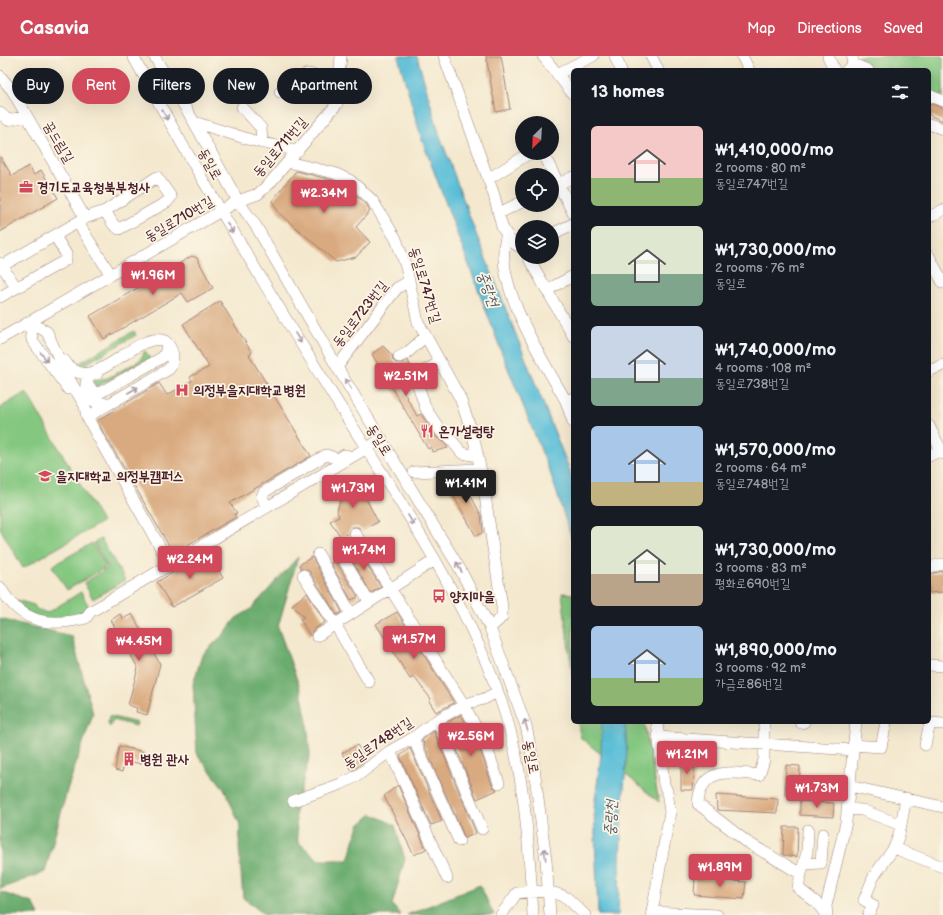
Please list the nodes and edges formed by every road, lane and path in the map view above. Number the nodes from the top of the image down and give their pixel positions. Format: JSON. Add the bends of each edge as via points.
{"nodes":[{"id":1,"x":133,"y":56,"type":"edge"},
{"id":2,"x":154,"y":56,"type":"edge"},
{"id":3,"x":157,"y":56,"type":"edge"},
{"id":4,"x":342,"y":56,"type":"edge"},
{"id":5,"x":444,"y":56,"type":"edge"},
{"id":6,"x":543,"y":56,"type":"edge"},
{"id":7,"x":593,"y":56,"type":"edge"},
{"id":8,"x":615,"y":56,"type":"edge"},
{"id":9,"x":651,"y":56,"type":"edge"},
{"id":10,"x":742,"y":56,"type":"edge"},
{"id":11,"x":828,"y":56,"type":"edge"},
{"id":12,"x":851,"y":63,"type":"edge"},
{"id":13,"x":161,"y":68,"type":"edge"},
{"id":14,"x":162,"y":68,"type":"edge"},
{"id":15,"x":341,"y":68,"type":"edge"},
{"id":16,"x":620,"y":68,"type":"edge"},
{"id":17,"x":657,"y":68,"type":"edge"},
{"id":18,"x":748,"y":68,"type":"edge"},
{"id":19,"x":833,"y":68,"type":"edge"},
{"id":20,"x":863,"y":68,"type":"edge"},
{"id":21,"x":557,"y":74,"type":"junction"},
{"id":22,"x":2,"y":83,"type":"edge"},
{"id":23,"x":571,"y":92,"type":"edge"},
{"id":24,"x":931,"y":96,"type":"edge"},
{"id":25,"x":943,"y":101,"type":"edge"},
{"id":26,"x":183,"y":104,"type":"edge"},
{"id":27,"x":337,"y":104,"type":"edge"},
{"id":28,"x":242,"y":107,"type":"dead end"},
{"id":29,"x":0,"y":113,"type":"edge"},
{"id":30,"x":27,"y":116,"type":"junction"},
{"id":31,"x":194,"y":122,"type":"junction"},
{"id":32,"x":931,"y":125,"type":"edge"},
{"id":33,"x":943,"y":129,"type":"edge"},
{"id":34,"x":262,"y":143,"type":"junction"},
{"id":35,"x":298,"y":151,"type":"junction"},
{"id":36,"x":519,"y":160,"type":"edge"},
{"id":37,"x":288,"y":162,"type":"junction"},
{"id":38,"x":571,"y":178,"type":"edge"},
{"id":39,"x":488,"y":179,"type":"junction"},
{"id":40,"x":559,"y":184,"type":"edge"},
{"id":41,"x":559,"y":192,"type":"edge"},
{"id":42,"x":238,"y":202,"type":"junction"},
{"id":43,"x":515,"y":205,"type":"edge"},
{"id":44,"x":571,"y":210,"type":"edge"},
{"id":45,"x":943,"y":210,"type":"edge"},
{"id":46,"x":105,"y":211,"type":"junction"},
{"id":47,"x":220,"y":212,"type":"junction"},
{"id":48,"x":499,"y":213,"type":"junction"},
{"id":49,"x":931,"y":216,"type":"edge"},
{"id":50,"x":82,"y":220,"type":"junction"},
{"id":51,"x":571,"y":225,"type":"edge"},
{"id":52,"x":559,"y":231,"type":"edge"},
{"id":53,"x":507,"y":235,"type":"junction"},
{"id":54,"x":55,"y":236,"type":"junction"},
{"id":55,"x":515,"y":244,"type":"edge"},
{"id":56,"x":931,"y":260,"type":"edge"},
{"id":57,"x":532,"y":264,"type":"edge"},
{"id":58,"x":1,"y":266,"type":"edge"},
{"id":59,"x":111,"y":275,"type":"junction"},
{"id":60,"x":571,"y":277,"type":"edge"},
{"id":61,"x":408,"y":282,"type":"junction"},
{"id":62,"x":943,"y":283,"type":"edge"},
{"id":63,"x":16,"y":287,"type":"junction"},
{"id":64,"x":547,"y":290,"type":"junction"},
{"id":65,"x":0,"y":297,"type":"edge"},
{"id":66,"x":30,"y":322,"type":"junction"},
{"id":67,"x":569,"y":322,"type":"edge"},
{"id":68,"x":426,"y":336,"type":"junction"},
{"id":69,"x":0,"y":339,"type":"edge"},
{"id":70,"x":51,"y":340,"type":"junction"},
{"id":71,"x":167,"y":343,"type":"junction"},
{"id":72,"x":399,"y":357,"type":"dead end"},
{"id":73,"x":439,"y":363,"type":"junction"},
{"id":74,"x":943,"y":365,"type":"edge"},
{"id":75,"x":338,"y":367,"type":"junction"},
{"id":76,"x":931,"y":370,"type":"edge"},
{"id":77,"x":90,"y":376,"type":"junction"},
{"id":78,"x":569,"y":399,"type":"edge"},
{"id":79,"x":111,"y":403,"type":"junction"},
{"id":80,"x":571,"y":410,"type":"edge"},
{"id":81,"x":87,"y":417,"type":"junction"},
{"id":82,"x":931,"y":430,"type":"edge"},
{"id":83,"x":382,"y":439,"type":"junction"},
{"id":84,"x":366,"y":448,"type":"junction"},
{"id":85,"x":942,"y":452,"type":"edge"},
{"id":86,"x":931,"y":455,"type":"edge"},
{"id":87,"x":478,"y":456,"type":"junction"},
{"id":88,"x":480,"y":469,"type":"junction"},
{"id":89,"x":414,"y":472,"type":"dead end"},
{"id":90,"x":355,"y":533,"type":"dead end"},
{"id":91,"x":337,"y":550,"type":"dead end"},
{"id":92,"x":318,"y":554,"type":"dead end"},
{"id":93,"x":435,"y":560,"type":"junction"},
{"id":94,"x":943,"y":564,"type":"edge"},
{"id":95,"x":170,"y":565,"type":"junction"},
{"id":96,"x":931,"y":567,"type":"edge"},
{"id":97,"x":303,"y":575,"type":"dead end"},
{"id":98,"x":0,"y":587,"type":"edge"},
{"id":99,"x":390,"y":588,"type":"junction"},
{"id":100,"x":369,"y":602,"type":"junction"},
{"id":101,"x":351,"y":614,"type":"junction"},
{"id":102,"x":335,"y":624,"type":"junction"},
{"id":103,"x":490,"y":628,"type":"junction"},
{"id":104,"x":317,"y":636,"type":"dead end"},
{"id":105,"x":931,"y":665,"type":"edge"},
{"id":106,"x":943,"y":666,"type":"edge"},
{"id":107,"x":369,"y":682,"type":"dead end"},
{"id":108,"x":497,"y":692,"type":"junction"},
{"id":109,"x":464,"y":705,"type":"junction"},
{"id":110,"x":437,"y":720,"type":"junction"},
{"id":111,"x":657,"y":724,"type":"edge"},
{"id":112,"x":764,"y":724,"type":"edge"},
{"id":113,"x":856,"y":724,"type":"edge"},
{"id":114,"x":886,"y":724,"type":"edge"},
{"id":115,"x":943,"y":724,"type":"edge"},
{"id":116,"x":658,"y":737,"type":"junction"},
{"id":117,"x":413,"y":738,"type":"junction"},
{"id":118,"x":764,"y":744,"type":"junction"},
{"id":119,"x":925,"y":745,"type":"dead end"},
{"id":120,"x":853,"y":748,"type":"junction"},
{"id":121,"x":390,"y":751,"type":"junction"},
{"id":122,"x":499,"y":783,"type":"dead end"},
{"id":123,"x":849,"y":786,"type":"junction"},
{"id":124,"x":906,"y":798,"type":"junction"},
{"id":125,"x":292,"y":801,"type":"dead end"},
{"id":126,"x":943,"y":807,"type":"edge"},
{"id":127,"x":847,"y":809,"type":"junction"},
{"id":128,"x":901,"y":825,"type":"junction"},
{"id":129,"x":482,"y":829,"type":"dead end"},
{"id":130,"x":808,"y":830,"type":"dead end"},
{"id":131,"x":823,"y":834,"type":"dead end"},
{"id":132,"x":459,"y":841,"type":"dead end"},
{"id":133,"x":894,"y":848,"type":"junction"},
{"id":134,"x":943,"y":867,"type":"edge"},
{"id":135,"x":803,"y":869,"type":"junction"},
{"id":136,"x":447,"y":878,"type":"dead end"},
{"id":137,"x":532,"y":891,"type":"junction"},
{"id":138,"x":548,"y":893,"type":"junction"},
{"id":139,"x":652,"y":914,"type":"edge"},
{"id":140,"x":501,"y":915,"type":"edge"},
{"id":141,"x":533,"y":915,"type":"edge"},
{"id":142,"x":550,"y":915,"type":"edge"},
{"id":143,"x":585,"y":915,"type":"edge"},
{"id":144,"x":697,"y":915,"type":"edge"},
{"id":145,"x":717,"y":915,"type":"edge"},
{"id":146,"x":826,"y":915,"type":"edge"},
{"id":147,"x":868,"y":915,"type":"edge"}],
"edges":[{"from":1,"to":47,"type":"street","name":"동일로","one_way":true},
{"from":2,"to":13,"type":"street","name":"동일로"},
{"from":3,"to":14,"type":"street"},
{"from":4,"to":15,"type":"street","name":"동일로711번길"},
{"from":5,"to":39,"type":"street"},
{"from":6,"to":21,"type":"street"},
{"from":7,"to":21,"type":"street"},
{"from":8,"to":16,"type":"street"},
{"from":9,"to":17,"type":"street"},
{"from":10,"to":18,"type":"street"},
{"from":11,"to":19,"type":"street"},
{"from":12,"to":20,"type":"street"},
{"from":21,"to":23,"type":"street"},
{"from":22,"to":30,"type":"street","name":"꿈드림길"},
{"from":24,"to":25,"type":"street"},
{"from":26,"to":31,"type":"street","name":"동일로"},
{"from":27,"to":35,"type":"street","name":"동일로711번길"},
{"from":28,"to":34,"type":"street","via":[[261,128]]},
{"from":29,"to":30,"type":"street","via":[[8,120]]},
{"from":30,"to":50,"type":"street","name":"꿈드림길"},
{"from":31,"to":34,"type":"street"},
{"from":31,"to":42,"type":"street","name":"동일로"},
{"from":32,"to":33,"type":"street"},
{"from":34,"to":35,"type":"street"},
{"from":35,"to":37,"type":"street","name":"동일로711번길"},
{"from":36,"to":39,"type":"street"},
{"from":37,"to":42,"type":"street","name":"동일로711번길","via":[[258,194]]},
{"from":37,"to":61,"type":"street","name":"동일로747번길","via":[[334,173],[351,181],[365,193],[379,210],[396,239],[406,267]]},
{"from":38,"to":40,"type":"street"},
{"from":39,"to":48,"type":"street"},
{"from":41,"to":44,"type":"street"},
{"from":42,"to":47,"type":"street","name":"동일로710번길"},
{"from":42,"to":75,"type":"street","name":"동일로","via":[[256,226]]},
{"from":43,"to":48,"type":"street"},
{"from":45,"to":49,"type":"street"},
{"from":46,"to":46,"type":"street","via":[[157,177],[171,197],[167,202],[120,228]]},
{"from":46,"to":50,"type":"street"},
{"from":47,"to":59,"type":"street","name":"동일로710번길"},
{"from":47,"to":84,"type":"street","name":"동일로","one_way":true},
{"from":48,"to":53,"type":"street"},
{"from":50,"to":54,"type":"street"},
{"from":50,"to":59,"type":"street","name":"꿈드림길"},
{"from":51,"to":52,"type":"street"},
{"from":53,"to":55,"type":"street"},
{"from":53,"to":78,"type":"street","via":[[502,256],[516,307],[534,345]]},
{"from":54,"to":58,"type":"street"},
{"from":54,"to":63,"type":"street","via":[[66,254],[66,260]]},
{"from":56,"to":62,"type":"street"},
{"from":57,"to":64,"type":"street"},
{"from":58,"to":63,"type":"street"},
{"from":59,"to":66,"type":"street","name":"동일로710번길"},
{"from":60,"to":64,"type":"street"},
{"from":61,"to":68,"type":"street","name":"동일로747번길","via":[[418,322]]},
{"from":61,"to":75,"type":"street","name":"동일로723번길","via":[[396,288]]},
{"from":63,"to":65,"type":"street"},
{"from":64,"to":67,"type":"street"},
{"from":66,"to":69,"type":"street","name":"동일로710번길"},
{"from":66,"to":70,"type":"street","via":[[47,332]]},
{"from":66,"to":81,"type":"street","one_way":true,"via":[[32,340]]},
{"from":68,"to":72,"type":"street"},
{"from":68,"to":73,"type":"street","name":"동일로747번길"},
{"from":70,"to":77,"type":"street","via":[[69,367],[77,373]]},
{"from":70,"to":81,"type":"street","via":[[64,370],[85,406]]},
{"from":71,"to":77,"type":"street","via":[[157,339],[142,345]]},
{"from":71,"to":77,"type":"street","via":[[163,357],[98,393],[94,393],[87,383]]},
{"from":79,"to":71,"type":"street","one_way":true,"via":[[169,369],[173,359]]},
{"from":73,"to":87,"type":"street","name":"동일로747번길","via":[[460,398]]},
{"from":73,"to":87,"type":"street","via":[[422,372],[424,381],[418,385],[426,409],[456,448],[462,453]]},
{"from":74,"to":76,"type":"street"},
{"from":83,"to":75,"type":"street","name":"동일로","one_way":true},
{"from":77,"to":79,"type":"street","via":[[85,386],[92,400],[100,404]]},
{"from":78,"to":80,"type":"street"},
{"from":79,"to":81,"type":"street"},
{"from":81,"to":95,"type":"street"},
{"from":82,"to":85,"type":"street"},
{"from":83,"to":84,"type":"street"},
{"from":103,"to":83,"type":"street","name":"동일로","one_way":true,"via":[[460,569]]},
{"from":84,"to":93,"type":"street","name":"동일로","one_way":true},
{"from":84,"to":95,"type":"street"},
{"from":85,"to":86,"type":"street"},
{"from":87,"to":88,"type":"street","name":"동일로747번길"},
{"from":88,"to":89,"type":"street"},
{"from":88,"to":103,"type":"street","name":"동일로747번길","via":[[502,607],[502,617]]},
{"from":90,"to":99,"type":"street"},
{"from":91,"to":100,"type":"street"},
{"from":92,"to":101,"type":"street"},
{"from":93,"to":99,"type":"street"},
{"from":93,"to":108,"type":"street","name":"동일로","via":[[478,643]]},
{"from":94,"to":96,"type":"street"},
{"from":95,"to":98,"type":"street","via":[[90,612],[87,617],[75,620],[50,623],[39,621],[17,609]]},
{"from":97,"to":102,"type":"street"},
{"from":99,"to":100,"type":"street"},
{"from":99,"to":109,"type":"street"},
{"from":100,"to":101,"type":"street"},
{"from":101,"to":102,"type":"street"},
{"from":102,"to":104,"type":"street"},
{"from":102,"to":107,"type":"street"},
{"from":138,"to":103,"type":"street","name":"동일로","one_way":true,"via":[[533,760],[526,726]]},
{"from":105,"to":106,"type":"street"},
{"from":108,"to":109,"type":"street","name":"동일로748번길"},
{"from":108,"to":137,"type":"street","name":"동일로","via":[[504,709],[518,766]]},
{"from":109,"to":110,"type":"street","name":"동일로748번길"},
{"from":109,"to":122,"type":"street","via":[[486,746]]},
{"from":110,"to":117,"type":"street","name":"동일로748번길"},
{"from":110,"to":129,"type":"street"},
{"from":111,"to":116,"type":"street"},
{"from":112,"to":118,"type":"street"},
{"from":113,"to":120,"type":"street"},
{"from":114,"to":120,"type":"street","via":[[881,747]]},
{"from":115,"to":119,"type":"street","via":[[930,724]]},
{"from":116,"to":118,"type":"street"},
{"from":116,"to":139,"type":"street","via":[[670,812]]},
{"from":117,"to":121,"type":"street","name":"동일로748번길"},
{"from":117,"to":132,"type":"street"},
{"from":118,"to":120,"type":"street"},
{"from":118,"to":135,"type":"street","via":[[764,760],[759,774],[725,771],[710,776],[699,793],[698,804],[747,842]]},
{"from":120,"to":123,"type":"street"},
{"from":121,"to":125,"type":"street","name":"동일로748번길","via":[[357,776]]},
{"from":121,"to":136,"type":"street"},
{"from":123,"to":124,"type":"street"},
{"from":123,"to":127,"type":"street"},
{"from":124,"to":126,"type":"street"},
{"from":124,"to":128,"type":"street"},
{"from":127,"to":128,"type":"street","via":[[862,810]]},
{"from":127,"to":146,"type":"street"},
{"from":128,"to":133,"type":"street"},
{"from":130,"to":135,"type":"street"},
{"from":131,"to":135,"type":"street","via":[[821,863]]},
{"from":133,"to":134,"type":"street"},
{"from":133,"to":147,"type":"street","via":[[874,876],[864,900],[873,905]]},
{"from":135,"to":146,"type":"street","via":[[798,888],[817,903]]},
{"from":137,"to":138,"type":"street"},
{"from":137,"to":140,"type":"street","via":[[517,892]]},
{"from":137,"to":141,"type":"street","name":"동일로"},
{"from":138,"to":142,"type":"street","name":"동일로"},
{"from":138,"to":143,"type":"street","via":[[566,898]]},
{"from":139,"to":144,"type":"street"},
{"from":144,"to":145,"type":"street"}]}
